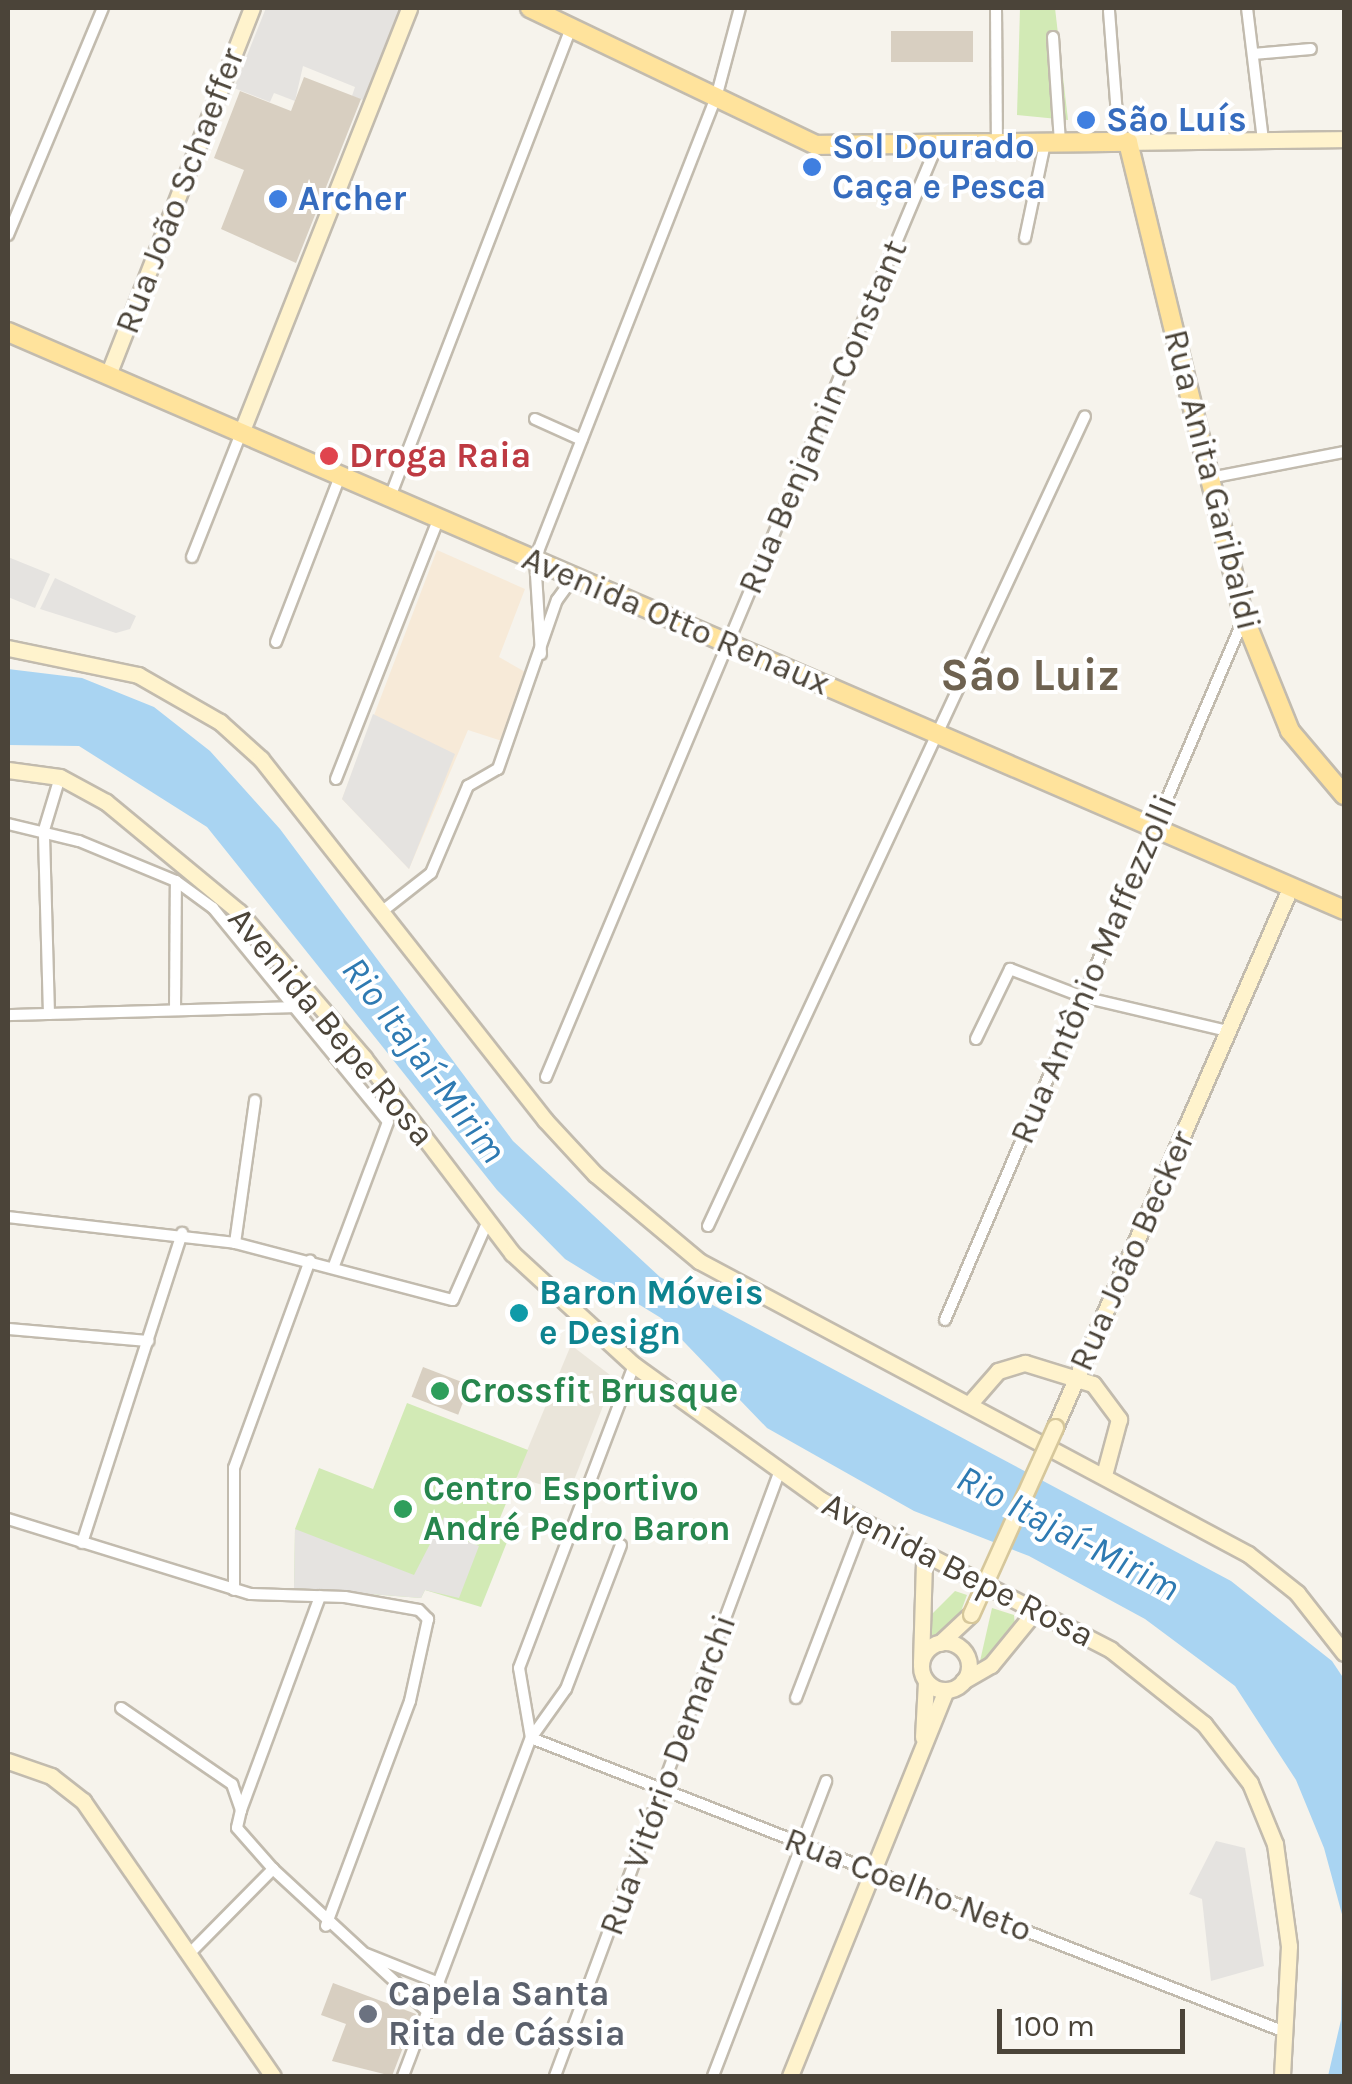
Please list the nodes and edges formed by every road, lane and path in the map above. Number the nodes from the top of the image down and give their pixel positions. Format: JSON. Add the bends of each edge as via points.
{"nodes":[{"id":1,"x":102,"y":8,"type":"edge"},
{"id":2,"x":252,"y":8,"type":"edge"},
{"id":3,"x":409,"y":8,"type":"edge"},
{"id":4,"x":530,"y":8,"type":"edge"},
{"id":5,"x":740,"y":8,"type":"edge"},
{"id":6,"x":996,"y":8,"type":"edge"},
{"id":7,"x":1248,"y":8,"type":"edge"},
{"id":8,"x":1110,"y":11,"type":"dead end"},
{"id":9,"x":571,"y":28,"type":"junction"},
{"id":10,"x":1053,"y":37,"type":"dead end"},
{"id":11,"x":1311,"y":49,"type":"dead end"},
{"id":12,"x":1253,"y":54,"type":"junction"},
{"id":13,"x":716,"y":98,"type":"junction"},
{"id":14,"x":1344,"y":139,"type":"edge"},
{"id":15,"x":1264,"y":140,"type":"junction"},
{"id":16,"x":1124,"y":142,"type":"junction"},
{"id":17,"x":997,"y":143,"type":"junction"},
{"id":18,"x":1052,"y":143,"type":"junction"},
{"id":19,"x":937,"y":145,"type":"junction"},
{"id":20,"x":8,"y":235,"type":"edge"},
{"id":21,"x":1025,"y":238,"type":"dead end"},
{"id":22,"x":8,"y":332,"type":"edge"},
{"id":23,"x":108,"y":375,"type":"junction"},
{"id":24,"x":1085,"y":416,"type":"dead end"},
{"id":25,"x":535,"y":419,"type":"dead end"},
{"id":26,"x":241,"y":433,"type":"junction"},
{"id":27,"x":582,"y":440,"type":"junction"},
{"id":28,"x":1344,"y":452,"type":"edge"},
{"id":29,"x":340,"y":476,"type":"junction"},
{"id":30,"x":1210,"y":478,"type":"junction"},
{"id":31,"x":390,"y":497,"type":"junction"},
{"id":32,"x":439,"y":518,"type":"junction"},
{"id":33,"x":192,"y":557,"type":"dead end"},
{"id":34,"x":535,"y":559,"type":"junction"},
{"id":35,"x":574,"y":577,"type":"junction"},
{"id":36,"x":1244,"y":618,"type":"junction"},
{"id":37,"x":276,"y":642,"type":"dead end"},
{"id":38,"x":728,"y":643,"type":"junction"},
{"id":39,"x":8,"y":648,"type":"edge"},
{"id":40,"x":541,"y":654,"type":"junction"},
{"id":41,"x":937,"y":734,"type":"junction"},
{"id":42,"x":8,"y":770,"type":"edge"},
{"id":43,"x":60,"y":777,"type":"junction"},
{"id":44,"x":336,"y":779,"type":"dead end"},
{"id":45,"x":1344,"y":795,"type":"edge"},
{"id":46,"x":8,"y":824,"type":"edge"},
{"id":47,"x":1154,"y":827,"type":"junction"},
{"id":48,"x":44,"y":830,"type":"junction"},
{"id":49,"x":176,"y":882,"type":"junction"},
{"id":50,"x":1291,"y":886,"type":"junction"},
{"id":51,"x":1344,"y":910,"type":"edge"},
{"id":52,"x":380,"y":913,"type":"junction"},
{"id":53,"x":1083,"y":997,"type":"junction"},
{"id":54,"x":293,"y":1007,"type":"junction"},
{"id":55,"x":175,"y":1010,"type":"junction"},
{"id":56,"x":50,"y":1014,"type":"junction"},
{"id":57,"x":8,"y":1015,"type":"edge"},
{"id":58,"x":1228,"y":1031,"type":"junction"},
{"id":59,"x":976,"y":1038,"type":"dead end"},
{"id":60,"x":546,"y":1077,"type":"dead end"},
{"id":61,"x":255,"y":1100,"type":"dead end"},
{"id":62,"x":8,"y":1217,"type":"edge"},
{"id":63,"x":487,"y":1223,"type":"junction"},
{"id":64,"x":708,"y":1226,"type":"dead end"},
{"id":65,"x":182,"y":1233,"type":"junction"},
{"id":66,"x":235,"y":1243,"type":"junction"},
{"id":67,"x":310,"y":1260,"type":"junction"},
{"id":68,"x":334,"y":1266,"type":"junction"},
{"id":69,"x":945,"y":1320,"type":"dead end"},
{"id":70,"x":8,"y":1329,"type":"edge"},
{"id":71,"x":148,"y":1341,"type":"junction"},
{"id":72,"x":634,"y":1366,"type":"junction"},
{"id":73,"x":1077,"y":1377,"type":"junction"},
{"id":74,"x":971,"y":1402,"type":"junction"},
{"id":75,"x":780,"y":1473,"type":"junction"},
{"id":76,"x":1104,"y":1475,"type":"junction"},
{"id":77,"x":8,"y":1519,"type":"edge"},
{"id":78,"x":862,"y":1526,"type":"junction"},
{"id":79,"x":82,"y":1542,"type":"junction"},
{"id":80,"x":621,"y":1546,"type":"dead end"},
{"id":81,"x":924,"y":1559,"type":"junction"},
{"id":82,"x":234,"y":1590,"type":"junction"},
{"id":83,"x":320,"y":1596,"type":"junction"},
{"id":84,"x":1036,"y":1610,"type":"junction"},
{"id":85,"x":971,"y":1615,"type":"junction"},
{"id":86,"x":940,"y":1643,"type":"junction"},
{"id":87,"x":964,"y":1652,"type":"junction"},
{"id":88,"x":1344,"y":1654,"type":"edge"},
{"id":89,"x":921,"y":1663,"type":"junction"},
{"id":90,"x":926,"y":1680,"type":"junction"},
{"id":91,"x":963,"y":1681,"type":"junction"},
{"id":92,"x":946,"y":1690,"type":"junction"},
{"id":93,"x":796,"y":1698,"type":"dead end"},
{"id":94,"x":121,"y":1708,"type":"dead end"},
{"id":95,"x":923,"y":1737,"type":"junction"},
{"id":96,"x":531,"y":1738,"type":"junction"},
{"id":97,"x":8,"y":1761,"type":"edge"},
{"id":98,"x":826,"y":1782,"type":"dead end"},
{"id":99,"x":664,"y":1790,"type":"junction"},
{"id":100,"x":241,"y":1810,"type":"junction"},
{"id":101,"x":803,"y":1844,"type":"junction"},
{"id":102,"x":272,"y":1869,"type":"junction"},
{"id":103,"x":869,"y":1869,"type":"junction"},
{"id":104,"x":326,"y":1926,"type":"junction"},
{"id":105,"x":356,"y":1950,"type":"junction"},
{"id":106,"x":191,"y":1952,"type":"junction"},
{"id":107,"x":439,"y":1983,"type":"junction"},
{"id":108,"x":428,"y":2012,"type":"junction"},
{"id":109,"x":1286,"y":2032,"type":"junction"},
{"id":110,"x":274,"y":2076,"type":"edge"},
{"id":111,"x":403,"y":2076,"type":"edge"},
{"id":112,"x":555,"y":2076,"type":"edge"},
{"id":113,"x":713,"y":2076,"type":"edge"},
{"id":114,"x":790,"y":2076,"type":"edge"},
{"id":115,"x":1282,"y":2076,"type":"edge"}],
"edges":[{"from":1,"to":20,"type":"street"},
{"from":2,"to":23,"type":"main road","name":"Rua João Schaeffer"},
{"from":3,"to":26,"type":"main road"},
{"from":4,"to":9,"type":"main road"},
{"from":5,"to":13,"type":"street"},
{"from":6,"to":17,"type":"street"},
{"from":7,"to":12,"type":"street"},
{"from":8,"to":16,"type":"street"},
{"from":9,"to":13,"type":"main road"},
{"from":9,"to":31,"type":"street"},
{"from":10,"to":18,"type":"street"},
{"from":11,"to":12,"type":"street"},
{"from":12,"to":15,"type":"street"},
{"from":13,"to":19,"type":"main road","via":[[816,144]]},
{"from":13,"to":27,"type":"street"},
{"from":14,"to":15,"type":"main road"},
{"from":15,"to":16,"type":"main road"},
{"from":16,"to":18,"type":"main road"},
{"from":16,"to":30,"type":"main road","name":"Rua Anita Garibaldi"},
{"from":17,"to":18,"type":"main road"},
{"from":17,"to":19,"type":"main road"},
{"from":18,"to":21,"type":"street"},
{"from":19,"to":38,"type":"street","name":"Rua Benjamin Constant"},
{"from":22,"to":23,"type":"main road","name":"Avenida Otto Renaux"},
{"from":23,"to":26,"type":"main road","name":"Avenida Otto Renaux"},
{"from":24,"to":41,"type":"street"},
{"from":25,"to":27,"type":"street"},
{"from":26,"to":29,"type":"main road","name":"Avenida Otto Renaux"},
{"from":26,"to":33,"type":"street"},
{"from":27,"to":34,"type":"street"},
{"from":28,"to":30,"type":"street"},
{"from":29,"to":31,"type":"main road","name":"Avenida Otto Renaux"},
{"from":29,"to":37,"type":"street"},
{"from":30,"to":36,"type":"main road","name":"Rua Anita Garibaldi"},
{"from":31,"to":32,"type":"main road","name":"Avenida Otto Renaux"},
{"from":32,"to":34,"type":"main road","name":"Avenida Otto Renaux"},
{"from":32,"to":44,"type":"street"},
{"from":34,"to":35,"type":"main road","name":"Avenida Otto Renaux"},
{"from":34,"to":40,"type":"street"},
{"from":35,"to":38,"type":"main road","name":"Avenida Otto Renaux"},
{"from":35,"to":40,"type":"street","via":[[557,600]]},
{"from":36,"to":45,"type":"main road","name":"Rua Anita Garibaldi","via":[[1290,730]]},
{"from":36,"to":47,"type":"street","name":"Rua Antônio Maffezzolli"},
{"from":38,"to":41,"type":"main road","name":"Avenida Otto Renaux"},
{"from":38,"to":60,"type":"street","name":"Rua Benjamin Constant"},
{"from":39,"to":52,"type":"main road","via":[[88,659],[196,705],[262,759]]},
{"from":40,"to":52,"type":"street","via":[[498,769],[468,786],[442,859]]},
{"from":41,"to":47,"type":"main road","name":"Avenida Otto Renaux"},
{"from":41,"to":64,"type":"street"},
{"from":42,"to":43,"type":"main road","name":"Avenida Bepe Rosa"},
{"from":43,"to":48,"type":"street"},
{"from":43,"to":63,"type":"main road","name":"Avenida Bepe Rosa","via":[[131,819],[239,912],[394,1095]]},
{"from":46,"to":48,"type":"street"},
{"from":47,"to":50,"type":"main road","name":"Avenida Otto Renaux"},
{"from":47,"to":53,"type":"street","name":"Rua Antônio Maffezzolli"},
{"from":48,"to":49,"type":"street"},
{"from":48,"to":56,"type":"street"},
{"from":49,"to":54,"type":"street","via":[[225,920]]},
{"from":49,"to":55,"type":"street"},
{"from":50,"to":51,"type":"main road","name":"Avenida Otto Renaux"},
{"from":50,"to":58,"type":"main road","name":"Rua João Becker"},
{"from":52,"to":74,"type":"main road","via":[[545,1120],[664,1234],[742,1288]]},
{"from":53,"to":58,"type":"street"},
{"from":53,"to":59,"type":"street","via":[[1010,968]]},
{"from":53,"to":69,"type":"street","name":"Rua Antônio Maffezzolli"},
{"from":54,"to":55,"type":"street"},
{"from":54,"to":68,"type":"street","via":[[388,1122]]},
{"from":55,"to":56,"type":"street"},
{"from":56,"to":57,"type":"street"},
{"from":58,"to":73,"type":"main road","name":"Rua João Becker"},
{"from":61,"to":66,"type":"street"},
{"from":62,"to":65,"type":"street"},
{"from":63,"to":68,"type":"street","via":[[452,1300]]},
{"from":63,"to":72,"type":"main road","name":"Avenida Bepe Rosa"},
{"from":65,"to":66,"type":"street"},
{"from":65,"to":71,"type":"street"},
{"from":66,"to":67,"type":"street"},
{"from":67,"to":68,"type":"street"},
{"from":67,"to":82,"type":"street","via":[[234,1468]]},
{"from":70,"to":71,"type":"street"},
{"from":71,"to":79,"type":"street"},
{"from":72,"to":75,"type":"main road","name":"Avenida Bepe Rosa"},
{"from":72,"to":96,"type":"street","via":[[520,1668]]},
{"from":73,"to":74,"type":"main road","via":[[1025,1362],[998,1372]]},
{"from":73,"to":76,"type":"main road","via":[[1116,1408]]},
{"from":73,"to":85,"type":"main road","name":"Rua João Becker","bridge":true},
{"from":74,"to":76,"type":"main road"},
{"from":75,"to":78,"type":"main road","name":"Avenida Bepe Rosa"},
{"from":75,"to":99,"type":"street","name":"Rua Vitório Demarchi"},
{"from":76,"to":88,"type":"main road","via":[[1248,1554],[1297,1594]]},
{"from":77,"to":79,"type":"street"},
{"from":78,"to":81,"type":"main road","name":"Avenida Bepe Rosa"},
{"from":78,"to":93,"type":"street"},
{"from":79,"to":82,"type":"street"},
{"from":80,"to":96,"type":"street","via":[[566,1688]]},
{"from":81,"to":84,"type":"main road","name":"Avenida Bepe Rosa"},
{"from":81,"to":89,"type":"main road"},
{"from":82,"to":83,"type":"street"},
{"from":83,"to":100,"type":"street"},
{"from":83,"to":104,"type":"street","via":[[419,1610],[428,1619],[410,1701]]},
{"from":84,"to":91,"type":"main road","via":[[991,1664]]},
{"from":84,"to":109,"type":"main road","name":"Avenida Bepe Rosa","via":[[1111,1650],[1173,1695],[1250,1783],[1282,1878]]},
{"from":85,"to":86,"type":"main road","name":"Rua João Becker"},
{"from":85,"to":87,"type":"main road","name":"Rua João Becker"},
{"from":86,"to":87,"type":"main road"},
{"from":86,"to":89,"type":"main road"},
{"from":87,"to":91,"type":"main road"},
{"from":89,"to":90,"type":"main road"},
{"from":90,"to":92,"type":"main road"},
{"from":90,"to":95,"type":"main road"},
{"from":91,"to":92,"type":"main road"},
{"from":92,"to":95,"type":"main road"},
{"from":94,"to":100,"type":"street","via":[[224,1775]]},
{"from":95,"to":103,"type":"main road"},
{"from":96,"to":99,"type":"street","name":"Rua Coelho Neto"},
{"from":96,"to":107,"type":"street"},
{"from":97,"to":106,"type":"main road","via":[[50,1776],[83,1800]]},
{"from":98,"to":101,"type":"street"},
{"from":99,"to":101,"type":"street","name":"Rua Coelho Neto"},
{"from":99,"to":112,"type":"street","name":"Rua Vitório Demarchi"},
{"from":100,"to":102,"type":"street","via":[[241,1836]]},
{"from":101,"to":103,"type":"street","name":"Rua Coelho Neto"},
{"from":101,"to":113,"type":"street"},
{"from":102,"to":104,"type":"street"},
{"from":102,"to":106,"type":"street"},
{"from":103,"to":109,"type":"street","name":"Rua Coelho Neto"},
{"from":103,"to":114,"type":"main road"},
{"from":104,"to":105,"type":"street"},
{"from":105,"to":107,"type":"street"},
{"from":105,"to":108,"type":"street"},
{"from":106,"to":110,"type":"main road"},
{"from":107,"to":108,"type":"street"},
{"from":108,"to":111,"type":"street"},
{"from":109,"to":115,"type":"main road","name":"Avenida Bepe Rosa"}]}
